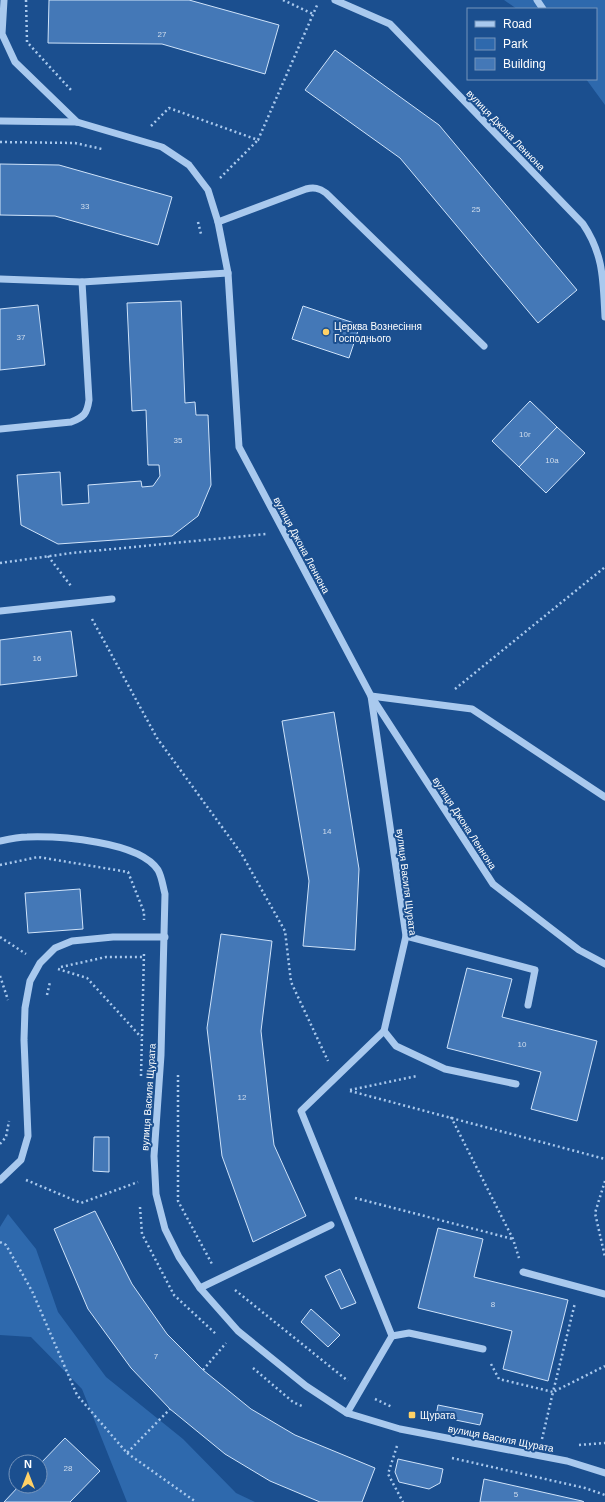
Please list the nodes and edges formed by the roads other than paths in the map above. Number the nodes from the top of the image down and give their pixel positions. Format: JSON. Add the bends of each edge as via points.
{"nodes":[{"id":1,"x":335,"y":0,"type":"edge"},
{"id":2,"x":2,"y":2,"type":"edge"},
{"id":3,"x":0,"y":122,"type":"edge"},
{"id":4,"x":77,"y":122,"type":"junction"},
{"id":5,"x":218,"y":222,"type":"junction"},
{"id":6,"x":228,"y":273,"type":"junction"},
{"id":7,"x":0,"y":279,"type":"edge"},
{"id":8,"x":82,"y":282,"type":"junction"},
{"id":9,"x":605,"y":317,"type":"edge"},
{"id":10,"x":484,"y":346,"type":"dead end"},
{"id":11,"x":0,"y":429,"type":"edge"},
{"id":12,"x":112,"y":599,"type":"dead end"},
{"id":13,"x":0,"y":611,"type":"edge"},
{"id":14,"x":371,"y":696,"type":"junction"},
{"id":15,"x":605,"y":797,"type":"edge"},
{"id":16,"x":0,"y":840,"type":"edge"},
{"id":17,"x":406,"y":936,"type":"junction"},
{"id":18,"x":165,"y":938,"type":"junction"},
{"id":19,"x":605,"y":964,"type":"edge"},
{"id":20,"x":528,"y":1005,"type":"dead end"},
{"id":21,"x":384,"y":1032,"type":"junction"},
{"id":22,"x":516,"y":1084,"type":"dead end"},
{"id":23,"x":0,"y":1180,"type":"edge"},
{"id":24,"x":331,"y":1225,"type":"dead end"},
{"id":25,"x":523,"y":1272,"type":"road end"},
{"id":26,"x":200,"y":1288,"type":"junction"},
{"id":27,"x":605,"y":1294,"type":"edge"},
{"id":28,"x":392,"y":1336,"type":"junction"},
{"id":29,"x":483,"y":1349,"type":"road end"},
{"id":30,"x":347,"y":1412,"type":"junction"},
{"id":31,"x":605,"y":1473,"type":"edge"}],
"edges":[{"from":1,"to":9,"type":"street","name":"вулиця Джона Леннона","via":[[390,24],[583,224],[602,266]]},
{"from":2,"to":4,"type":"street","name":"вулиця Джона Леннона","via":[[2,34],[15,62]]},
{"from":3,"to":4,"type":"street","name":"вулиця Джона Леннона"},
{"from":4,"to":5,"type":"street","name":"вулиця Джона Леннона","via":[[162,147],[189,166],[208,190]]},
{"from":5,"to":6,"type":"street","name":"вулиця Джона Леннона"},
{"from":5,"to":10,"type":"street","via":[[306,189],[320,189]]},
{"from":6,"to":8,"type":"street"},
{"from":6,"to":14,"type":"street","name":"вулиця Джона Леннона","via":[[239,447]]},
{"from":7,"to":8,"type":"street"},
{"from":8,"to":11,"type":"street","via":[[89,400],[87,410],[81,418],[71,422]]},
{"from":12,"to":13,"type":"street"},
{"from":14,"to":15,"type":"street","via":[[472,710]]},
{"from":14,"to":17,"type":"street","name":"вулиця Василя Щурата"},
{"from":14,"to":19,"type":"street","name":"вулиця Джона Леннона","via":[[493,884],[579,950]]},
{"from":16,"to":18,"type":"street","name":"вулиця Василя Щурата","via":[[26,837],[70,838],[110,845],[143,856],[158,871],[165,894]]},
{"from":17,"to":20,"type":"street","via":[[535,970]]},
{"from":17,"to":21,"type":"street","name":"вулиця Василя Щурата"},
{"from":18,"to":23,"type":"street","via":[[113,937],[72,940],[55,948],[40,963],[30,981],[25,1008],[28,1136],[21,1160]]},
{"from":18,"to":26,"type":"street","name":"вулиця Василя Щурата","via":[[154,1156],[156,1194],[165,1229],[178,1257]]},
{"from":21,"to":22,"type":"street","via":[[396,1046],[445,1069]]},
{"from":21,"to":28,"type":"street","via":[[301,1111]]},
{"from":24,"to":26,"type":"street"},
{"from":25,"to":27,"type":"street"},
{"from":26,"to":30,"type":"street","name":"вулиця Василя Щурата","via":[[238,1331],[306,1386]]},
{"from":28,"to":29,"type":"street","via":[[409,1333]]},
{"from":28,"to":30,"type":"street"},
{"from":30,"to":31,"type":"street","name":"вулиця Василя Щурата","via":[[400,1429],[567,1461]]}]}
